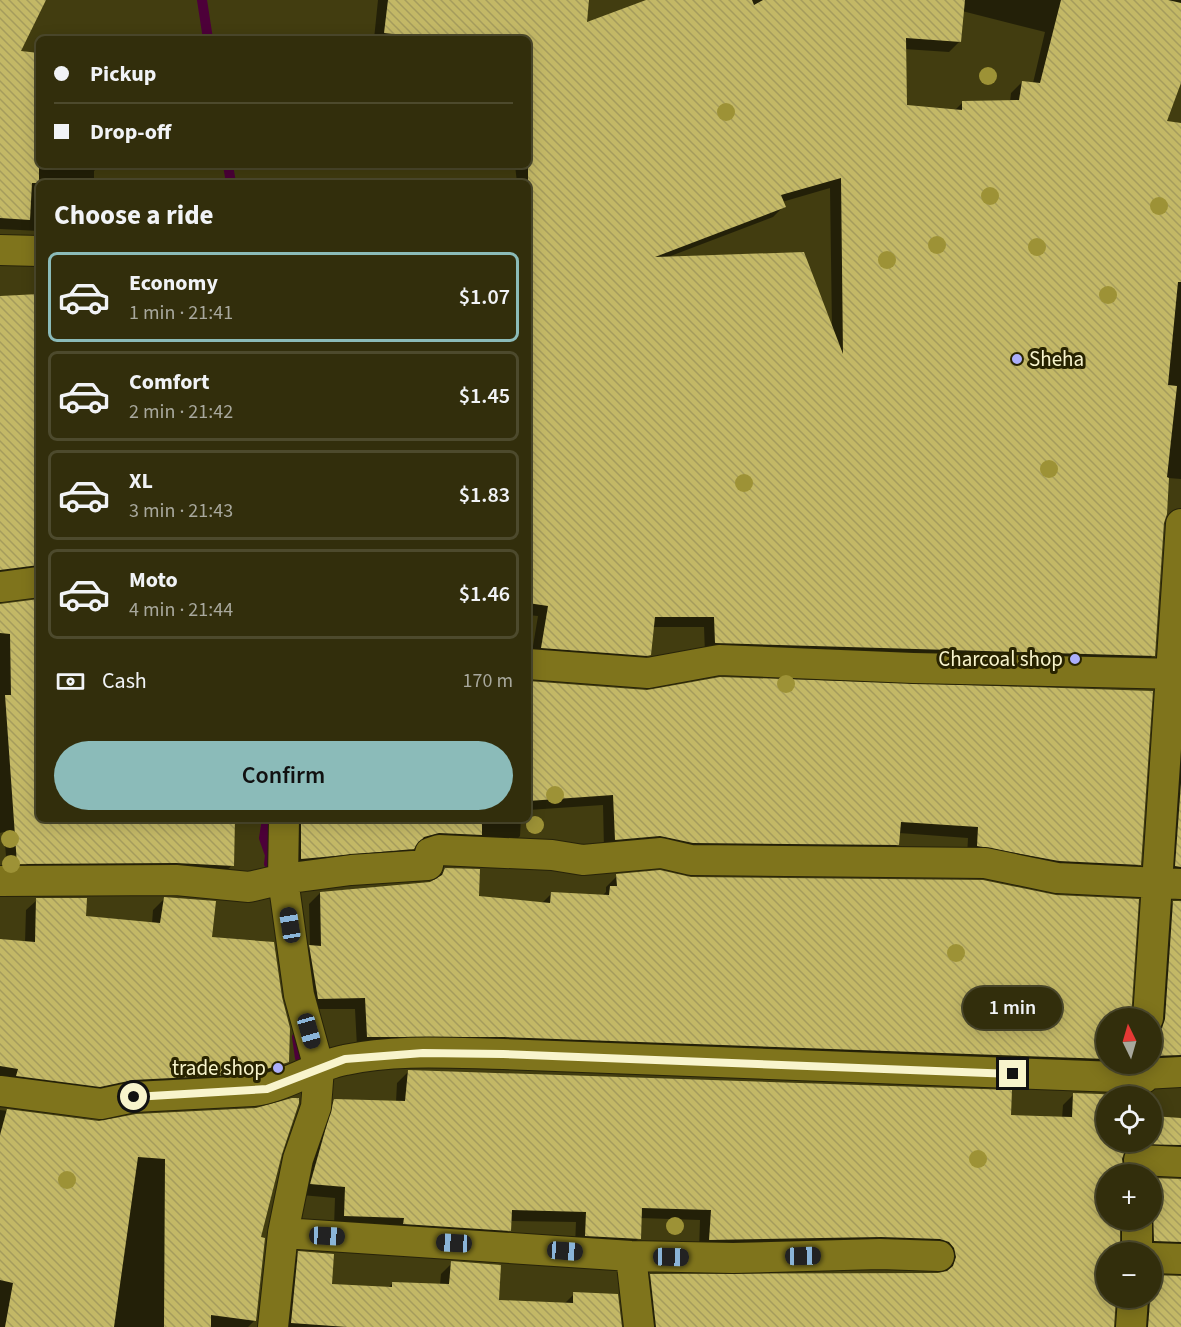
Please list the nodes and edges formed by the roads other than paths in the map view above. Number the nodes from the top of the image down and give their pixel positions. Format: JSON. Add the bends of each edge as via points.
{"nodes":[{"id":1,"x":0,"y":250,"type":"edge"},
{"id":2,"x":36,"y":251,"type":"edge"},
{"id":3,"x":1181,"y":524,"type":"edge"},
{"id":4,"x":36,"y":582,"type":"edge"},
{"id":5,"x":0,"y":586,"type":"edge"},
{"id":6,"x":531,"y":664,"type":"edge"},
{"id":7,"x":1176,"y":674,"type":"edge"},
{"id":8,"x":1173,"y":778,"type":"edge"},
{"id":9,"x":284,"y":822,"type":"edge"},
{"id":10,"x":283,"y":879,"type":"junction"},
{"id":11,"x":0,"y":881,"type":"edge"},
{"id":12,"x":1169,"y":883,"type":"edge"},
{"id":13,"x":1150,"y":1008,"type":"edge"},
{"id":14,"x":319,"y":1068,"type":"junction"},
{"id":15,"x":1181,"y":1072,"type":"edge"},
{"id":16,"x":1144,"y":1078,"type":"edge"},
{"id":17,"x":0,"y":1091,"type":"edge"},
{"id":18,"x":1139,"y":1159,"type":"edge"},
{"id":19,"x":1181,"y":1161,"type":"edge"},
{"id":20,"x":283,"y":1233,"type":"junction"},
{"id":21,"x":631,"y":1256,"type":"junction"},
{"id":22,"x":939,"y":1256,"type":"dead end"},
{"id":23,"x":1162,"y":1258,"type":"edge"},
{"id":24,"x":1181,"y":1259,"type":"edge"},
{"id":25,"x":1132,"y":1308,"type":"edge"},
{"id":26,"x":273,"y":1327,"type":"edge"},
{"id":27,"x":639,"y":1327,"type":"edge"},
{"id":28,"x":1131,"y":1327,"type":"edge"}],
"edges":[{"from":1,"to":2,"type":"street"},
{"from":3,"to":7,"type":"street"},
{"from":4,"to":5,"type":"street"},
{"from":6,"to":7,"type":"street","via":[[648,673],[719,660]]},
{"from":7,"to":8,"type":"street"},
{"from":8,"to":12,"type":"street"},
{"from":9,"to":10,"type":"street"},
{"from":10,"to":11,"type":"street","via":[[249,887],[176,880]]},
{"from":10,"to":12,"type":"street","via":[[428,865],[430,853],[439,850],[583,860],[661,853],[691,860],[985,863],[1057,878]]},
{"from":10,"to":14,"type":"street","via":[[299,996]]},
{"from":12,"to":13,"type":"street"},
{"from":14,"to":16,"type":"street","via":[[345,1059],[403,1054],[503,1054]]},
{"from":14,"to":17,"type":"street","via":[[267,1089],[134,1097],[101,1104]]},
{"from":14,"to":20,"type":"street","via":[[316,1107],[298,1159]]},
{"from":15,"to":16,"type":"street"},
{"from":18,"to":19,"type":"street"},
{"from":20,"to":21,"type":"street"},
{"from":20,"to":26,"type":"street"},
{"from":21,"to":22,"type":"street"},
{"from":21,"to":27,"type":"street"},
{"from":23,"to":24,"type":"street"},
{"from":25,"to":28,"type":"street"}]}
